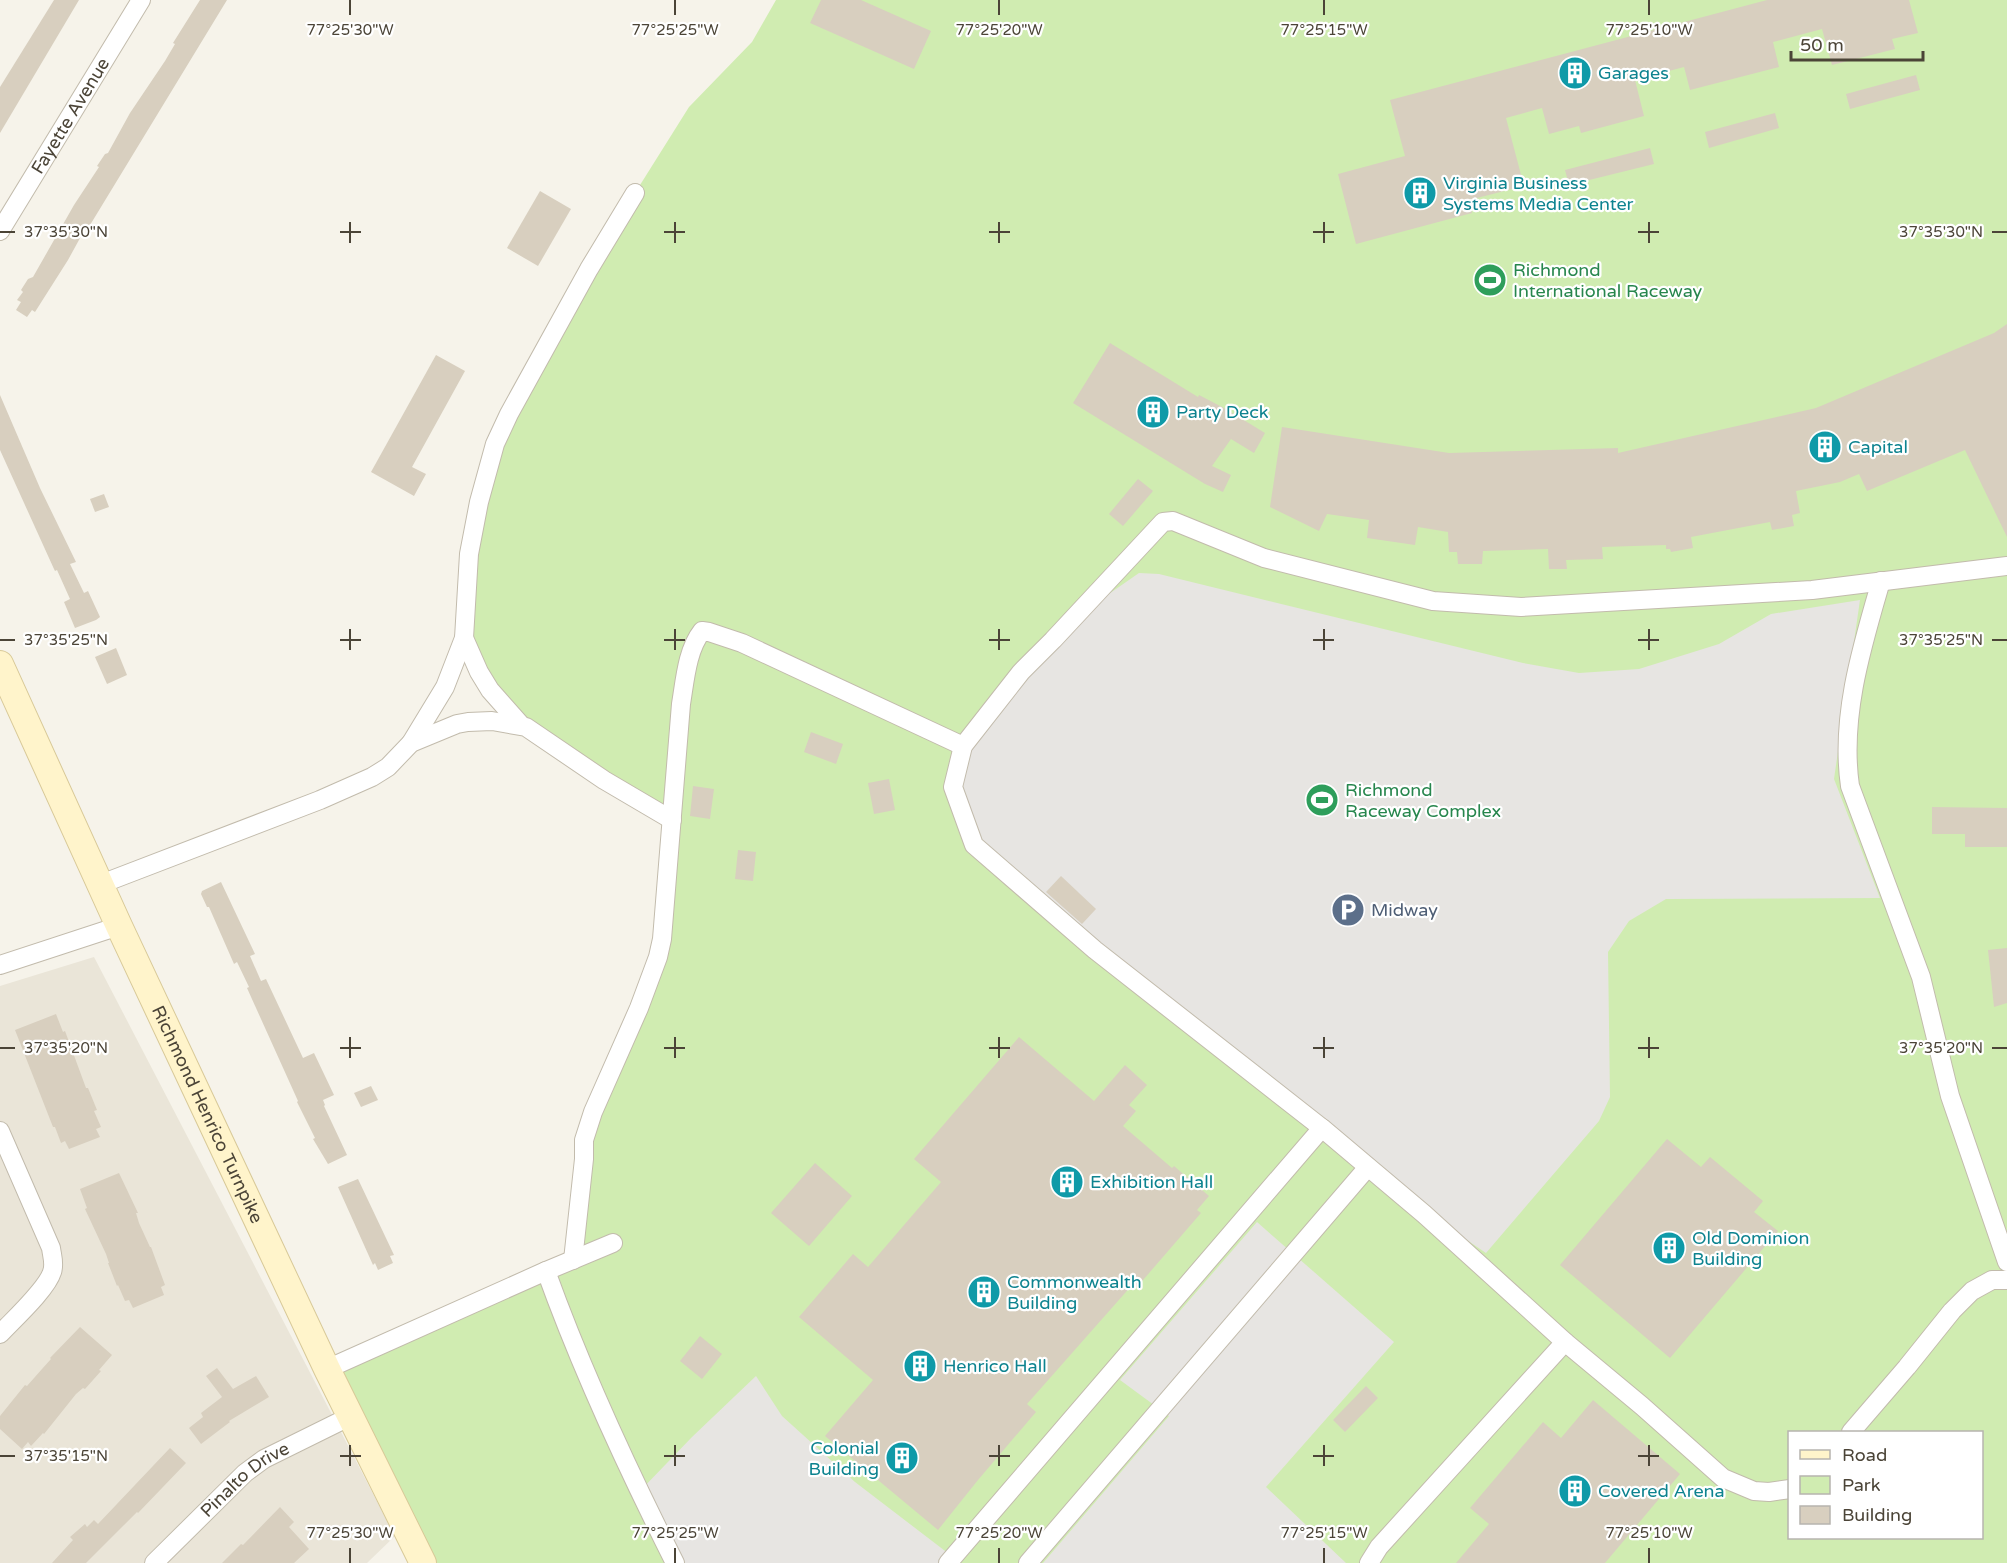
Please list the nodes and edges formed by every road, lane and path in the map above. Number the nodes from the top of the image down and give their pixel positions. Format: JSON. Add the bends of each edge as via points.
{"nodes":[{"id":1,"x":141,"y":0,"type":"edge"},
{"id":2,"x":635,"y":193,"type":"dead end"},
{"id":3,"x":0,"y":231,"type":"edge"},
{"id":4,"x":2007,"y":566,"type":"edge"},
{"id":5,"x":1881,"y":580,"type":"junction"},
{"id":6,"x":464,"y":638,"type":"junction"},
{"id":7,"x":0,"y":664,"type":"edge"},
{"id":8,"x":521,"y":725,"type":"junction"},
{"id":9,"x":411,"y":743,"type":"junction"},
{"id":10,"x":963,"y":746,"type":"junction"},
{"id":11,"x":672,"y":820,"type":"junction"},
{"id":12,"x":101,"y":884,"type":"junction"},
{"id":13,"x":119,"y":926,"type":"junction"},
{"id":14,"x":0,"y":965,"type":"edge"},
{"id":15,"x":1322,"y":1128,"type":"junction"},
{"id":16,"x":0,"y":1131,"type":"edge"},
{"id":17,"x":1368,"y":1167,"type":"junction"},
{"id":18,"x":613,"y":1244,"type":"dead end"},
{"id":19,"x":573,"y":1260,"type":"junction"},
{"id":20,"x":2007,"y":1262,"type":"edge"},
{"id":21,"x":546,"y":1271,"type":"junction"},
{"id":22,"x":2007,"y":1280,"type":"edge"},
{"id":23,"x":0,"y":1334,"type":"edge"},
{"id":24,"x":1565,"y":1342,"type":"junction"},
{"id":25,"x":327,"y":1369,"type":"junction"},
{"id":26,"x":351,"y":1416,"type":"junction"},
{"id":27,"x":1852,"y":1431,"type":"edge"},
{"id":28,"x":1788,"y":1490,"type":"edge"},
{"id":29,"x":154,"y":1563,"type":"edge"},
{"id":30,"x":423,"y":1563,"type":"edge"},
{"id":31,"x":675,"y":1563,"type":"edge"},
{"id":32,"x":948,"y":1563,"type":"edge"},
{"id":33,"x":1028,"y":1563,"type":"edge"},
{"id":34,"x":1369,"y":1563,"type":"edge"}],
"edges":[{"from":1,"to":3,"type":"street","name":"Fayette Avenue"},
{"from":2,"to":6,"type":"street","via":[[495,444],[469,554]]},
{"from":4,"to":5,"type":"street"},
{"from":5,"to":10,"type":"street","via":[[1812,590],[1521,607],[1433,601],[1264,558],[1173,521],[1162,522],[1021,672]]},
{"from":5,"to":20,"type":"street","via":[[1850,702],[1846,763],[1850,786],[1921,977],[1950,1096]]},
{"from":6,"to":8,"type":"street","via":[[490,690]]},
{"from":6,"to":9,"type":"street","via":[[445,687]]},
{"from":7,"to":12,"type":"main road","name":"Richmond Henrico Turnpike"},
{"from":8,"to":9,"type":"street","via":[[468,722]]},
{"from":8,"to":11,"type":"street"},
{"from":9,"to":12,"type":"street","via":[[372,777]]},
{"from":10,"to":11,"type":"street","via":[[742,643],[702,631],[695,640],[686,675]]},
{"from":10,"to":15,"type":"street","via":[[953,787],[974,845],[1095,950]]},
{"from":11,"to":19,"type":"street","via":[[658,957],[592,1112],[584,1140]]},
{"from":12,"to":13,"type":"main road","name":"Richmond Henrico Turnpike"},
{"from":13,"to":14,"type":"street"},
{"from":13,"to":25,"type":"main road","name":"Richmond Henrico Turnpike"},
{"from":15,"to":17,"type":"street"},
{"from":15,"to":32,"type":"street"},
{"from":16,"to":23,"type":"street","via":[[54,1262],[46,1283]]},
{"from":17,"to":24,"type":"street"},
{"from":17,"to":33,"type":"street"},
{"from":18,"to":19,"type":"street"},
{"from":19,"to":21,"type":"street"},
{"from":21,"to":25,"type":"street"},
{"from":21,"to":31,"type":"street","via":[[594,1392]]},
{"from":22,"to":27,"type":"street","via":[[1992,1280],[1972,1291]]},
{"from":24,"to":28,"type":"street","via":[[1722,1478],[1754,1491]]},
{"from":24,"to":34,"type":"street","via":[[1379,1547]]},
{"from":25,"to":26,"type":"main road","name":"Richmond Henrico Turnpike"},
{"from":26,"to":29,"type":"street","name":"Pinalto Drive","via":[[264,1459],[245,1473]]},
{"from":26,"to":30,"type":"main road","name":"Richmond Henrico Turnpike"}]}
